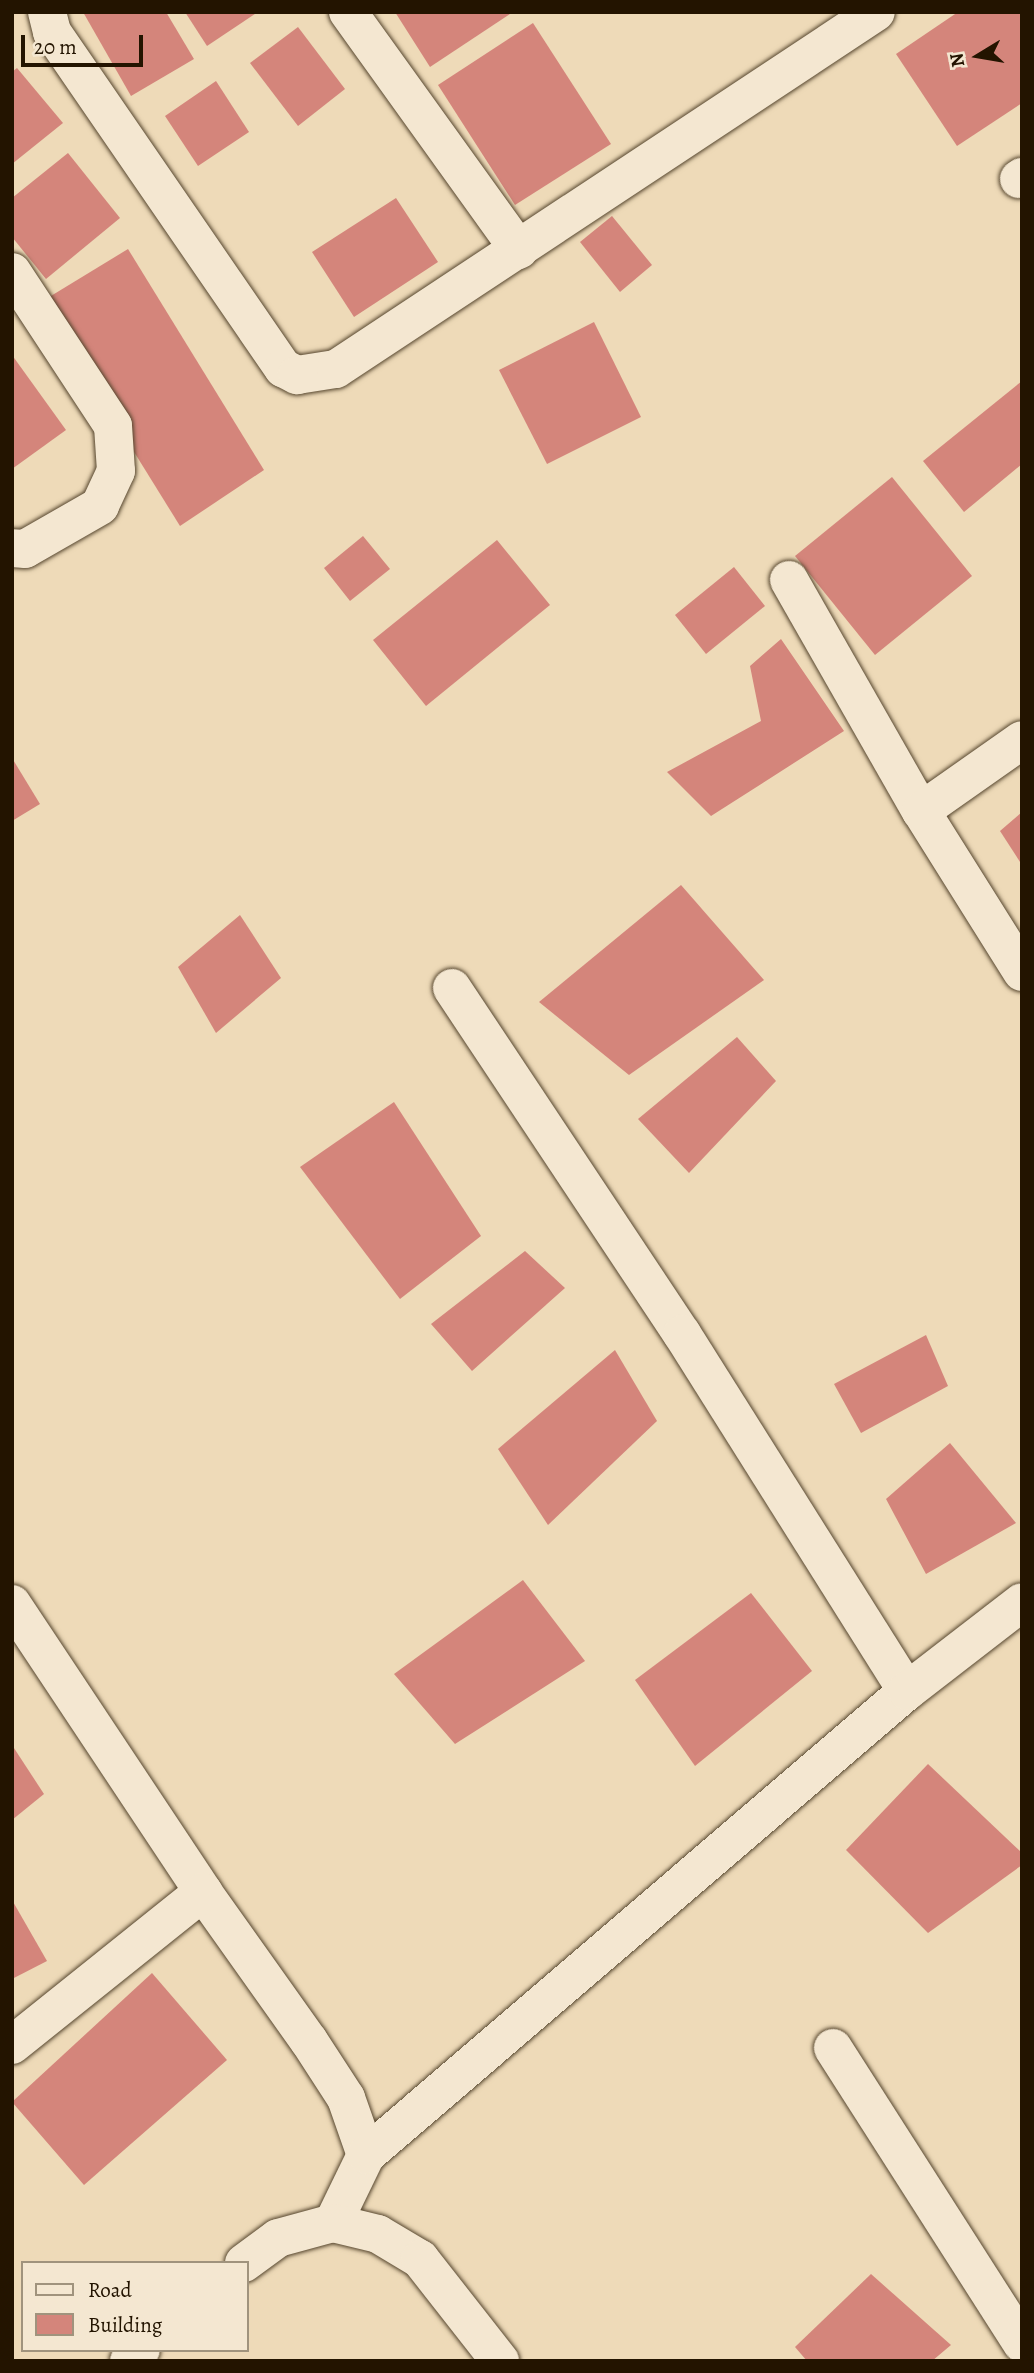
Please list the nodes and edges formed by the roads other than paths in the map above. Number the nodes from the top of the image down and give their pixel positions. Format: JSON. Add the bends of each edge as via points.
{"nodes":[{"id":1,"x":47,"y":12,"type":"edge"},
{"id":2,"x":348,"y":12,"type":"edge"},
{"id":3,"x":876,"y":12,"type":"edge"},
{"id":4,"x":519,"y":250,"type":"junction"},
{"id":5,"x":12,"y":272,"type":"edge"},
{"id":6,"x":12,"y":548,"type":"edge"},
{"id":7,"x":789,"y":580,"type":"dead end"},
{"id":8,"x":1022,"y":740,"type":"edge"},
{"id":9,"x":921,"y":811,"type":"junction"},
{"id":10,"x":1022,"y":972,"type":"edge"},
{"id":11,"x":452,"y":988,"type":"dead end"},
{"id":12,"x":1022,"y":1602,"type":"edge"},
{"id":13,"x":12,"y":1604,"type":"edge"},
{"id":14,"x":907,"y":1691,"type":"junction"},
{"id":15,"x":203,"y":1892,"type":"junction"},
{"id":16,"x":12,"y":2045,"type":"edge"},
{"id":17,"x":833,"y":2048,"type":"dead end"},
{"id":18,"x":366,"y":2155,"type":"junction"},
{"id":19,"x":332,"y":2222,"type":"junction"},
{"id":20,"x":247,"y":2261,"type":"edge"},
{"id":21,"x":1022,"y":2344,"type":"edge"},
{"id":22,"x":500,"y":2361,"type":"edge"}],
"edges":[{"from":1,"to":4,"type":"street","via":[[52,32],[284,368],[297,375],[336,369]]},
{"from":2,"to":4,"type":"street"},
{"from":3,"to":4,"type":"street"},
{"from":5,"to":6,"type":"street","via":[[113,426],[116,471],[100,506],[25,549]]},
{"from":7,"to":9,"type":"street"},
{"from":8,"to":9,"type":"street"},
{"from":9,"to":10,"type":"street"},
{"from":11,"to":14,"type":"street","via":[[682,1334]]},
{"from":12,"to":14,"type":"street"},
{"from":13,"to":15,"type":"street"},
{"from":14,"to":18,"type":"street"},
{"from":15,"to":16,"type":"street"},
{"from":15,"to":18,"type":"street","via":[[346,2098]]},
{"from":17,"to":21,"type":"street"},
{"from":18,"to":19,"type":"street"},
{"from":19,"to":20,"type":"street","via":[[278,2238]]},
{"from":19,"to":22,"type":"street","via":[[378,2234],[420,2259]]}]}
